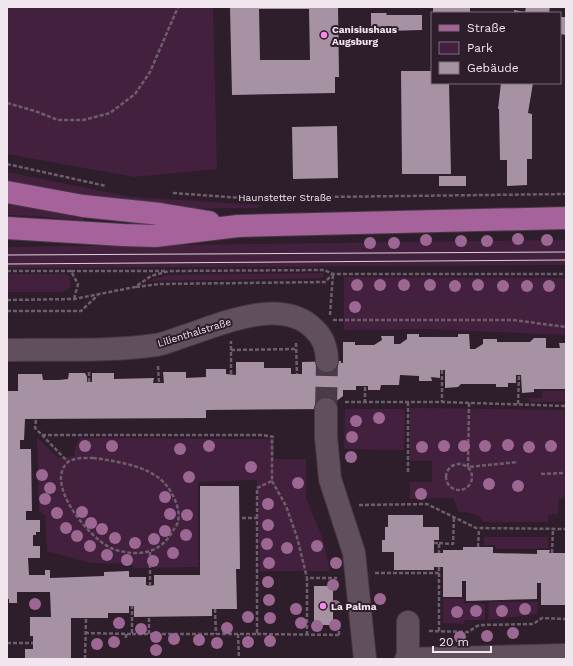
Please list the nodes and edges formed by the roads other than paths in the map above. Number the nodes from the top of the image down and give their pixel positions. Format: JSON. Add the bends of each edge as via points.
{"nodes":[{"id":1,"x":7,"y":192,"type":"edge"},
{"id":2,"x":566,"y":218,"type":"edge"},
{"id":3,"x":238,"y":226,"type":"junction"},
{"id":4,"x":7,"y":228,"type":"edge"},
{"id":5,"x":7,"y":350,"type":"edge"},
{"id":6,"x":327,"y":361,"type":"tunnel mouth"},
{"id":7,"x":334,"y":405,"type":"tunnel mouth"},
{"id":8,"x":409,"y":626,"type":"road end"},
{"id":9,"x":566,"y":655,"type":"edge"},
{"id":10,"x":365,"y":659,"type":"edge"},
{"id":11,"x":418,"y":659,"type":"edge"}],
"edges":[{"from":1,"to":3,"type":"main road","via":[[83,206]]},
{"from":2,"to":3,"type":"main road"},
{"from":3,"to":4,"type":"main road","via":[[155,236]]},
{"from":5,"to":6,"type":"street","name":"Lilienthalstraße","via":[[89,350],[158,345],[253,314],[282,313],[307,321],[318,333],[327,350]]},
{"from":7,"to":10,"type":"street","via":[[326,437],[330,479],[354,553]]},
{"from":8,"to":11,"type":"street"},
{"from":9,"to":11,"type":"street"}]}
